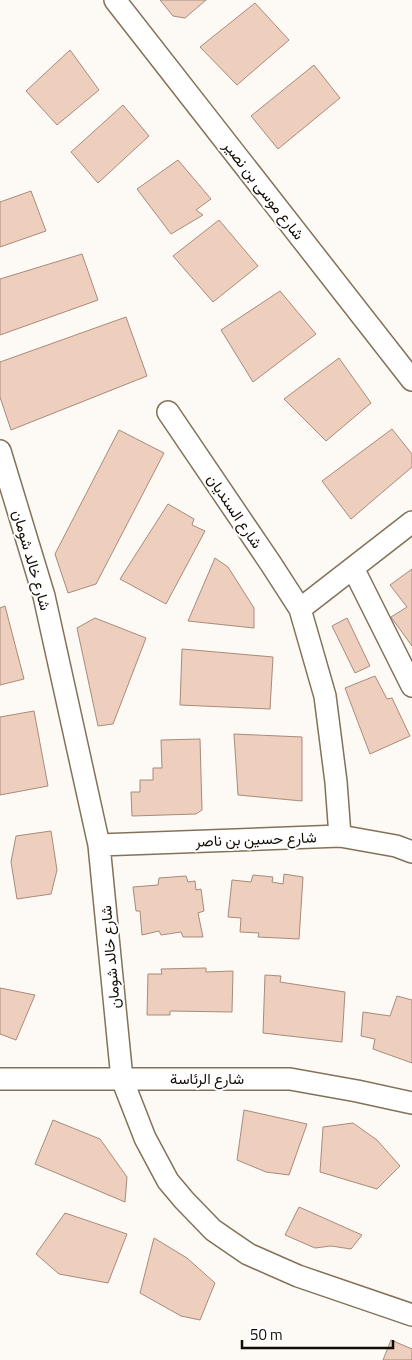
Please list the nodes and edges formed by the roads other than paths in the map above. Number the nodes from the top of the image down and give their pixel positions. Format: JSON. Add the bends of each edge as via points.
{"nodes":[{"id":1,"x":116,"y":0,"type":"edge"},
{"id":2,"x":412,"y":380,"type":"edge"},
{"id":3,"x":168,"y":412,"type":"dead end"},
{"id":4,"x":0,"y":451,"type":"edge"},
{"id":5,"x":3,"y":473,"type":"edge"},
{"id":6,"x":412,"y":522,"type":"edge"},
{"id":7,"x":353,"y":568,"type":"junction"},
{"id":8,"x":300,"y":610,"type":"junction"},
{"id":9,"x":412,"y":686,"type":"edge"},
{"id":10,"x":340,"y":836,"type":"junction"},
{"id":11,"x":99,"y":845,"type":"junction"},
{"id":12,"x":412,"y":852,"type":"edge"},
{"id":13,"x":122,"y":1079,"type":"junction"},
{"id":14,"x":0,"y":1080,"type":"edge"},
{"id":15,"x":412,"y":1103,"type":"edge"},
{"id":16,"x":412,"y":1315,"type":"edge"}],
"edges":[{"from":1,"to":2,"type":"street","name":"شارع موسى بن نصير"},
{"from":3,"to":8,"type":"street","name":"شارع السنديان"},
{"from":4,"to":5,"type":"street","name":"شارع خالد شومان"},
{"from":5,"to":11,"type":"street","name":"شارع خالد شومان","via":[[44,596]]},
{"from":6,"to":7,"type":"street"},
{"from":7,"to":8,"type":"street"},
{"from":7,"to":9,"type":"street"},
{"from":8,"to":10,"type":"street","name":"شارع السنديان","via":[[324,696]]},
{"from":10,"to":11,"type":"street","name":"شارع حسين بن ناصر"},
{"from":10,"to":12,"type":"street","name":"شارع حسين بن ناصر"},
{"from":11,"to":13,"type":"street","name":"شارع خالد شومان"},
{"from":13,"to":14,"type":"street","name":"شارع الرئاسة"},
{"from":13,"to":15,"type":"street","name":"شارع الرئاسة","via":[[290,1078]]},
{"from":13,"to":16,"type":"street","name":"شارع خالد شومان","via":[[145,1138],[168,1181],[213,1230],[248,1254],[298,1276]]}]}
